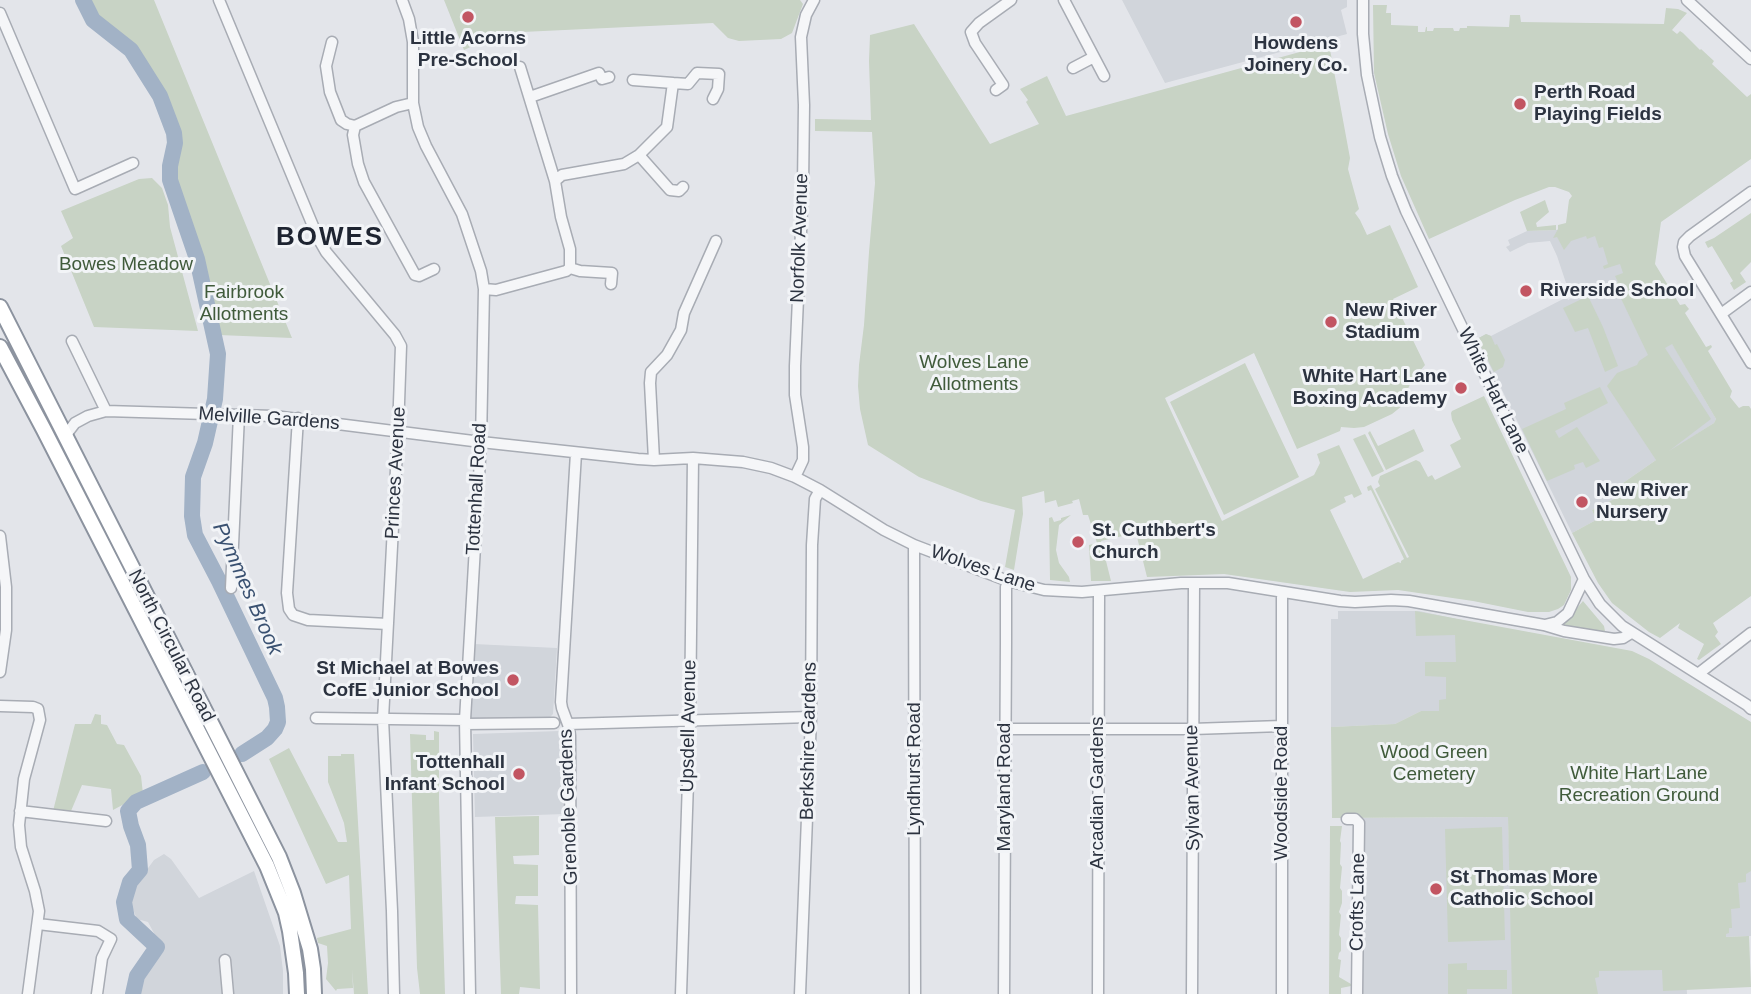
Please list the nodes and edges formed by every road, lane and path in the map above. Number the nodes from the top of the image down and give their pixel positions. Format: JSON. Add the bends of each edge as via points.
{"nodes":[{"id":1,"x":219,"y":0,"type":"edge"},
{"id":2,"x":402,"y":0,"type":"edge"},
{"id":3,"x":814,"y":0,"type":"edge"},
{"id":4,"x":1063,"y":0,"type":"edge"},
{"id":5,"x":1363,"y":0,"type":"edge"},
{"id":6,"x":1687,"y":0,"type":"edge"},
{"id":7,"x":1008,"y":1,"type":"edge"},
{"id":8,"x":0,"y":13,"type":"edge"},
{"id":9,"x":332,"y":42,"type":"dead end"},
{"id":10,"x":1094,"y":57,"type":"junction"},
{"id":11,"x":1751,"y":59,"type":"edge"},
{"id":12,"x":520,"y":67,"type":"dead end"},
{"id":13,"x":1073,"y":68,"type":"dead end"},
{"id":14,"x":1104,"y":76,"type":"dead end"},
{"id":15,"x":609,"y":77,"type":"dead end"},
{"id":16,"x":633,"y":80,"type":"dead end"},
{"id":17,"x":673,"y":83,"type":"junction"},
{"id":18,"x":996,"y":90,"type":"dead end"},
{"id":19,"x":530,"y":97,"type":"junction"},
{"id":20,"x":713,"y":99,"type":"dead end"},
{"id":21,"x":413,"y":103,"type":"junction"},
{"id":22,"x":352,"y":128,"type":"junction"},
{"id":23,"x":639,"y":155,"type":"junction"},
{"id":24,"x":133,"y":163,"type":"dead end"},
{"id":25,"x":555,"y":181,"type":"junction"},
{"id":26,"x":683,"y":187,"type":"dead end"},
{"id":27,"x":1751,"y":192,"type":"edge"},
{"id":28,"x":716,"y":242,"type":"dead end"},
{"id":29,"x":570,"y":268,"type":"junction"},
{"id":30,"x":434,"y":269,"type":"dead end"},
{"id":31,"x":611,"y":284,"type":"dead end"},
{"id":32,"x":484,"y":289,"type":"junction"},
{"id":33,"x":1751,"y":292,"type":"edge"},
{"id":34,"x":0,"y":307,"type":"edge"},
{"id":35,"x":1721,"y":314,"type":"junction"},
{"id":36,"x":72,"y":341,"type":"dead end"},
{"id":37,"x":0,"y":349,"type":"edge"},
{"id":38,"x":1751,"y":363,"type":"edge"},
{"id":39,"x":106,"y":411,"type":"junction"},
{"id":40,"x":239,"y":415,"type":"junction"},
{"id":41,"x":298,"y":418,"type":"junction"},
{"id":42,"x":398,"y":431,"type":"junction"},
{"id":43,"x":68,"y":432,"type":"junction"},
{"id":44,"x":481,"y":442,"type":"junction"},
{"id":45,"x":576,"y":453,"type":"junction"},
{"id":46,"x":693,"y":458,"type":"junction"},
{"id":47,"x":654,"y":460,"type":"junction"},
{"id":48,"x":795,"y":477,"type":"junction"},
{"id":49,"x":820,"y":490,"type":"junction"},
{"id":50,"x":0,"y":536,"type":"edge"},
{"id":51,"x":915,"y":545,"type":"junction"},
{"id":52,"x":1584,"y":579,"type":"junction"},
{"id":53,"x":1008,"y":581,"type":"junction"},
{"id":54,"x":1194,"y":583,"type":"junction"},
{"id":55,"x":231,"y":588,"type":"dead end"},
{"id":56,"x":1098,"y":591,"type":"junction"},
{"id":57,"x":1282,"y":592,"type":"junction"},
{"id":58,"x":388,"y":624,"type":"junction"},
{"id":59,"x":1544,"y":625,"type":"junction"},
{"id":60,"x":1631,"y":633,"type":"junction"},
{"id":61,"x":1751,"y":633,"type":"edge"},
{"id":62,"x":0,"y":672,"type":"edge"},
{"id":63,"x":1698,"y":674,"type":"junction"},
{"id":64,"x":0,"y":706,"type":"edge"},
{"id":65,"x":1750,"y":707,"type":"edge"},
{"id":66,"x":316,"y":718,"type":"dead end"},
{"id":67,"x":811,"y":718,"type":"junction"},
{"id":68,"x":383,"y":719,"type":"junction"},
{"id":69,"x":690,"y":720,"type":"junction"},
{"id":70,"x":465,"y":722,"type":"junction"},
{"id":71,"x":554,"y":723,"type":"dead end"},
{"id":72,"x":568,"y":724,"type":"junction"},
{"id":73,"x":1282,"y":726,"type":"junction"},
{"id":74,"x":1005,"y":729,"type":"junction"},
{"id":75,"x":1098,"y":729,"type":"junction"},
{"id":76,"x":1192,"y":729,"type":"junction"},
{"id":77,"x":20,"y":811,"type":"junction"},
{"id":78,"x":1347,"y":819,"type":"dead end"},
{"id":79,"x":106,"y":821,"type":"dead end"},
{"id":80,"x":38,"y":925,"type":"junction"},
{"id":81,"x":304,"y":932,"type":"junction"},
{"id":82,"x":225,"y":960,"type":"dead end"},
{"id":83,"x":28,"y":994,"type":"edge"},
{"id":84,"x":97,"y":994,"type":"edge"},
{"id":85,"x":228,"y":994,"type":"edge"},
{"id":86,"x":297,"y":994,"type":"edge"},
{"id":87,"x":306,"y":994,"type":"edge"},
{"id":88,"x":314,"y":994,"type":"edge"},
{"id":89,"x":394,"y":994,"type":"edge"},
{"id":90,"x":470,"y":994,"type":"edge"},
{"id":91,"x":571,"y":994,"type":"edge"},
{"id":92,"x":681,"y":994,"type":"edge"},
{"id":93,"x":800,"y":994,"type":"edge"},
{"id":94,"x":915,"y":994,"type":"edge"},
{"id":95,"x":1004,"y":994,"type":"edge"},
{"id":96,"x":1098,"y":994,"type":"edge"},
{"id":97,"x":1192,"y":994,"type":"edge"},
{"id":98,"x":1283,"y":994,"type":"edge"},
{"id":99,"x":1357,"y":994,"type":"edge"}],
"edges":[{"from":1,"to":42,"type":"street","name":"Princes Avenue","via":[[318,238],[401,346]]},
{"from":2,"to":21,"type":"street","name":"Tottenhall Road","via":[[413,42]]},
{"from":3,"to":48,"type":"street","name":"Norfolk Avenue","via":[[801,37],[803,186],[795,395],[803,460]]},
{"from":4,"to":10,"type":"street"},
{"from":5,"to":52,"type":"street","name":"White Hart Lane","via":[[1367,75],[1392,176]]},
{"from":6,"to":11,"type":"street"},
{"from":7,"to":18,"type":"street","via":[[971,32],[1003,86]]},
{"from":8,"to":24,"type":"street","via":[[75,189]]},
{"from":9,"to":22,"type":"street","via":[[326,66],[330,92],[341,120]]},
{"from":10,"to":13,"type":"street"},
{"from":10,"to":14,"type":"street"},
{"from":12,"to":19,"type":"street"},
{"from":15,"to":19,"type":"street","via":[[602,79],[599,73]]},
{"from":16,"to":17,"type":"street"},
{"from":17,"to":20,"type":"street","via":[[688,84],[697,73],[719,74]]},
{"from":17,"to":23,"type":"street","via":[[667,127]]},
{"from":19,"to":25,"type":"street"},
{"from":21,"to":22,"type":"street"},
{"from":21,"to":32,"type":"street","name":"Tottenhall Road","via":[[426,146],[462,214]]},
{"from":22,"to":30,"type":"street","via":[[364,182],[415,275]]},
{"from":23,"to":25,"type":"street","via":[[624,164],[562,174]]},
{"from":23,"to":26,"type":"street","via":[[670,190]]},
{"from":25,"to":29,"type":"street"},
{"from":27,"to":35,"type":"street","via":[[1683,245],[1685,256]]},
{"from":28,"to":47,"type":"street","via":[[681,330],[651,372]]},
{"from":29,"to":31,"type":"street","via":[[612,273]]},
{"from":29,"to":32,"type":"street","via":[[496,290]]},
{"from":32,"to":44,"type":"street","name":"Tottenhall Road"},
{"from":33,"to":35,"type":"street"},
{"from":34,"to":43,"type":"highway","name":"North Circular Road"},
{"from":35,"to":38,"type":"street"},
{"from":36,"to":39,"type":"street"},
{"from":37,"to":86,"type":"highway","name":"North Circular Road","via":[[272,875],[290,931]]},
{"from":39,"to":40,"type":"street","name":"Melville Gardens"},
{"from":39,"to":43,"type":"street","name":"Melville Gardens","via":[[88,415]]},
{"from":40,"to":41,"type":"street","name":"Melville Gardens"},
{"from":40,"to":55,"type":"street"},
{"from":41,"to":42,"type":"street","name":"Melville Gardens"},
{"from":41,"to":58,"type":"street","via":[[289,609],[308,620]]},
{"from":42,"to":44,"type":"street","name":"Melville Gardens"},
{"from":42,"to":58,"type":"street","name":"Princes Avenue"},
{"from":43,"to":81,"type":"highway","name":"North Circular Road","via":[[279,857]]},
{"from":44,"to":45,"type":"street","name":"Wolves Lane"},
{"from":44,"to":70,"type":"street","name":"Tottenhall Road"},
{"from":45,"to":47,"type":"street","name":"Wolves Lane"},
{"from":45,"to":72,"type":"street","name":"Grenoble Gardens","via":[[561,702]]},
{"from":46,"to":47,"type":"street","name":"Wolves Lane"},
{"from":46,"to":48,"type":"street","name":"Wolves Lane","via":[[743,462]]},
{"from":46,"to":69,"type":"street","name":"Upsdell Avenue"},
{"from":48,"to":49,"type":"street","name":"Wolves Lane"},
{"from":49,"to":51,"type":"street","name":"Wolves Lane"},
{"from":49,"to":67,"type":"street","name":"Berkshire Gardens","via":[[815,499],[812,545]]},
{"from":50,"to":62,"type":"street","via":[[6,587]]},
{"from":51,"to":53,"type":"street","name":"Wolves Lane"},
{"from":51,"to":94,"type":"street","name":"Lyndhurst Road"},
{"from":52,"to":59,"type":"street","via":[[1568,613]]},
{"from":52,"to":60,"type":"street","name":"White Hart Lane","via":[[1613,619]]},
{"from":53,"to":56,"type":"street","name":"Wolves Lane","via":[[1055,592]]},
{"from":53,"to":74,"type":"street","name":"Maryland Road"},
{"from":54,"to":56,"type":"street","name":"Wolves Lane"},
{"from":54,"to":57,"type":"street","name":"Wolves Lane"},
{"from":54,"to":76,"type":"street","name":"Sylvan Avenue"},
{"from":56,"to":75,"type":"street","name":"Arcadian Gardens"},
{"from":57,"to":59,"type":"street","name":"Wolves Lane","via":[[1340,601],[1409,601]]},
{"from":57,"to":73,"type":"street","name":"Woodside Road"},
{"from":58,"to":68,"type":"street","name":"Princes Avenue"},
{"from":59,"to":60,"type":"street","name":"Wolves Lane","via":[[1620,639]]},
{"from":60,"to":63,"type":"street","name":"White Hart Lane"},
{"from":61,"to":63,"type":"street"},
{"from":63,"to":65,"type":"street","name":"White Hart Lane"},
{"from":64,"to":77,"type":"street","via":[[38,709],[40,720]]},
{"from":66,"to":68,"type":"street"},
{"from":67,"to":69,"type":"street"},
{"from":67,"to":93,"type":"street","name":"Berkshire Gardens"},
{"from":68,"to":70,"type":"street"},
{"from":68,"to":89,"type":"street","name":"Princes Avenue"},
{"from":69,"to":72,"type":"street"},
{"from":69,"to":92,"type":"street","name":"Upsdell Avenue"},
{"from":70,"to":71,"type":"street"},
{"from":70,"to":90,"type":"street","name":"Tottenhall Road"},
{"from":72,"to":91,"type":"street","name":"Grenoble Gardens"},
{"from":73,"to":76,"type":"street"},
{"from":73,"to":98,"type":"street","name":"Woodside Road"},
{"from":74,"to":75,"type":"street"},
{"from":74,"to":95,"type":"street","name":"Maryland Road"},
{"from":75,"to":76,"type":"street"},
{"from":75,"to":96,"type":"street","name":"Arcadian Gardens"},
{"from":76,"to":97,"type":"street","name":"Sylvan Avenue"},
{"from":77,"to":79,"type":"street"},
{"from":77,"to":80,"type":"street","via":[[21,847],[35,891]]},
{"from":78,"to":99,"type":"street","name":"Crofts Lane","via":[[1359,823]]},
{"from":80,"to":83,"type":"street"},
{"from":80,"to":84,"type":"street","via":[[98,931],[111,939],[102,958]]},
{"from":81,"to":87,"type":"highway"},
{"from":81,"to":88,"type":"highway","name":"North Circular Road"},
{"from":82,"to":85,"type":"street"}]}
